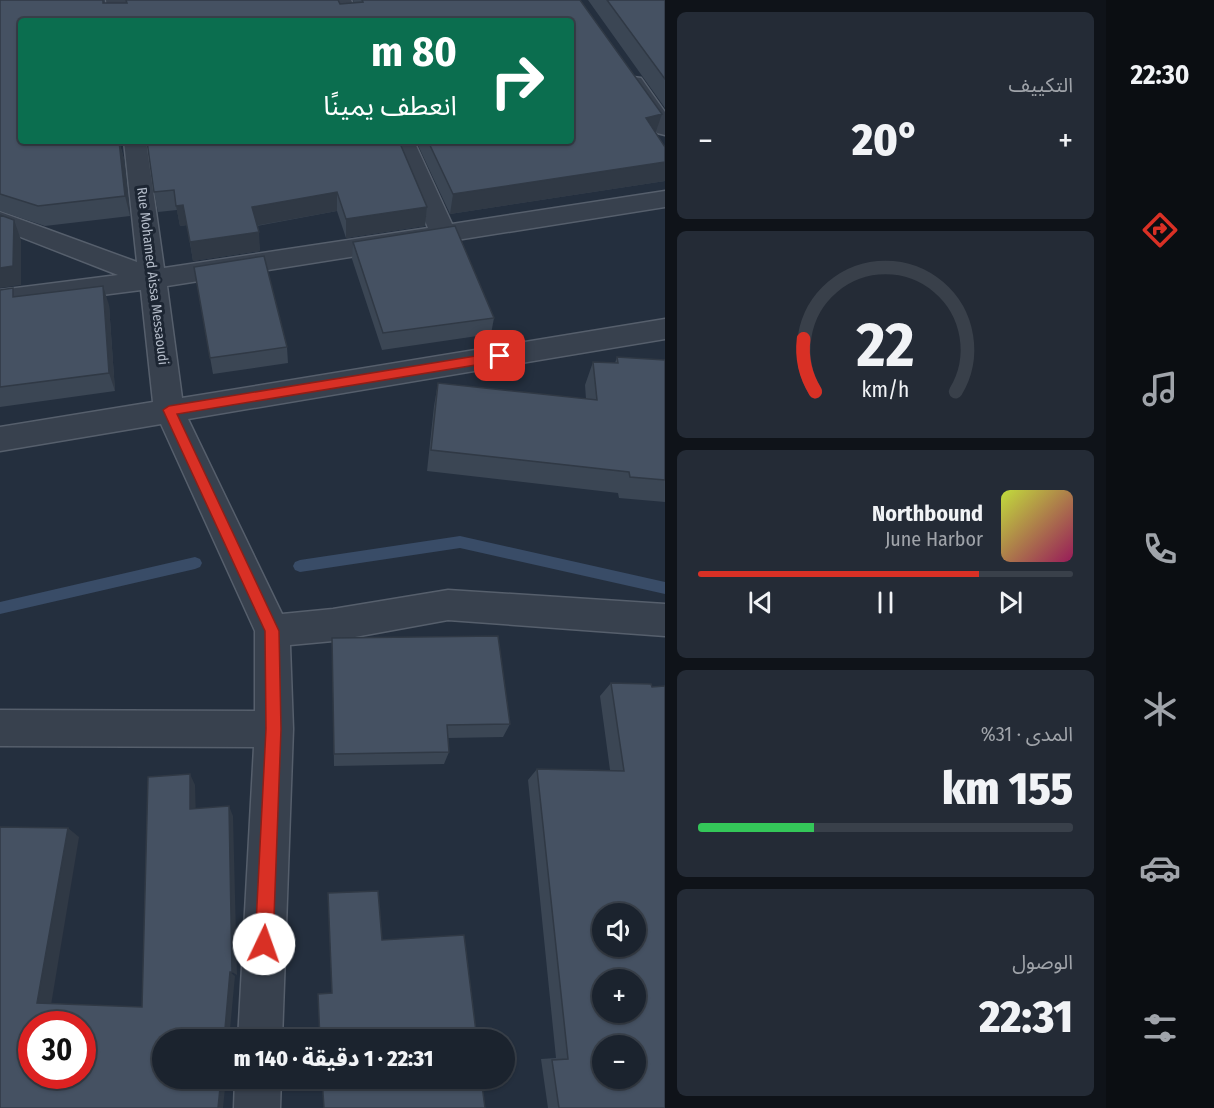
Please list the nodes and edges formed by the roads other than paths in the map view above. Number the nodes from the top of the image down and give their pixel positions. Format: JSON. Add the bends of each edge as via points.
{"nodes":[{"id":1,"x":116,"y":0,"type":"edge"},
{"id":2,"x":341,"y":0,"type":"edge"},
{"id":3,"x":119,"y":18,"type":"edge"},
{"id":4,"x":349,"y":18,"type":"edge"},
{"id":5,"x":620,"y":64,"type":"edge"},
{"id":6,"x":665,"y":128,"type":"edge"},
{"id":7,"x":135,"y":144,"type":"edge"},
{"id":8,"x":404,"y":144,"type":"edge"},
{"id":9,"x":665,"y":199,"type":"edge"},
{"id":10,"x":0,"y":220,"type":"edge"},
{"id":11,"x":443,"y":233,"type":"junction"},
{"id":12,"x":154,"y":279,"type":"junction"},
{"id":13,"x":0,"y":299,"type":"edge"},
{"id":14,"x":665,"y":329,"type":"edge"},
{"id":15,"x":169,"y":410,"type":"junction"},
{"id":16,"x":0,"y":439,"type":"edge"},
{"id":17,"x":665,"y":620,"type":"edge"},
{"id":18,"x":272,"y":631,"type":"junction"},
{"id":19,"x":0,"y":728,"type":"edge"},
{"id":20,"x":274,"y":729,"type":"junction"},
{"id":21,"x":260,"y":1029,"type":"edge"},
{"id":22,"x":257,"y":1089,"type":"edge"},
{"id":23,"x":256,"y":1108,"type":"edge"}],
"edges":[{"from":1,"to":3,"type":"street"},
{"from":2,"to":4,"type":"street"},
{"from":5,"to":6,"type":"street"},
{"from":7,"to":12,"type":"street","name":"Rue Mohamed Aissa Messaoudi"},
{"from":8,"to":11,"type":"street"},
{"from":9,"to":11,"type":"street"},
{"from":10,"to":12,"type":"street"},
{"from":11,"to":12,"type":"street"},
{"from":12,"to":13,"type":"street"},
{"from":12,"to":15,"type":"street","name":"Rue Mohamed Aissa Messaoudi"},
{"from":14,"to":15,"type":"street"},
{"from":15,"to":16,"type":"street"},
{"from":15,"to":18,"type":"street","name":"Rue Mohamed Aissa Messaoudi"},
{"from":17,"to":18,"type":"street","via":[[448,605]]},
{"from":18,"to":20,"type":"street"},
{"from":19,"to":20,"type":"street"},
{"from":20,"to":21,"type":"street"},
{"from":22,"to":23,"type":"street"}]}
